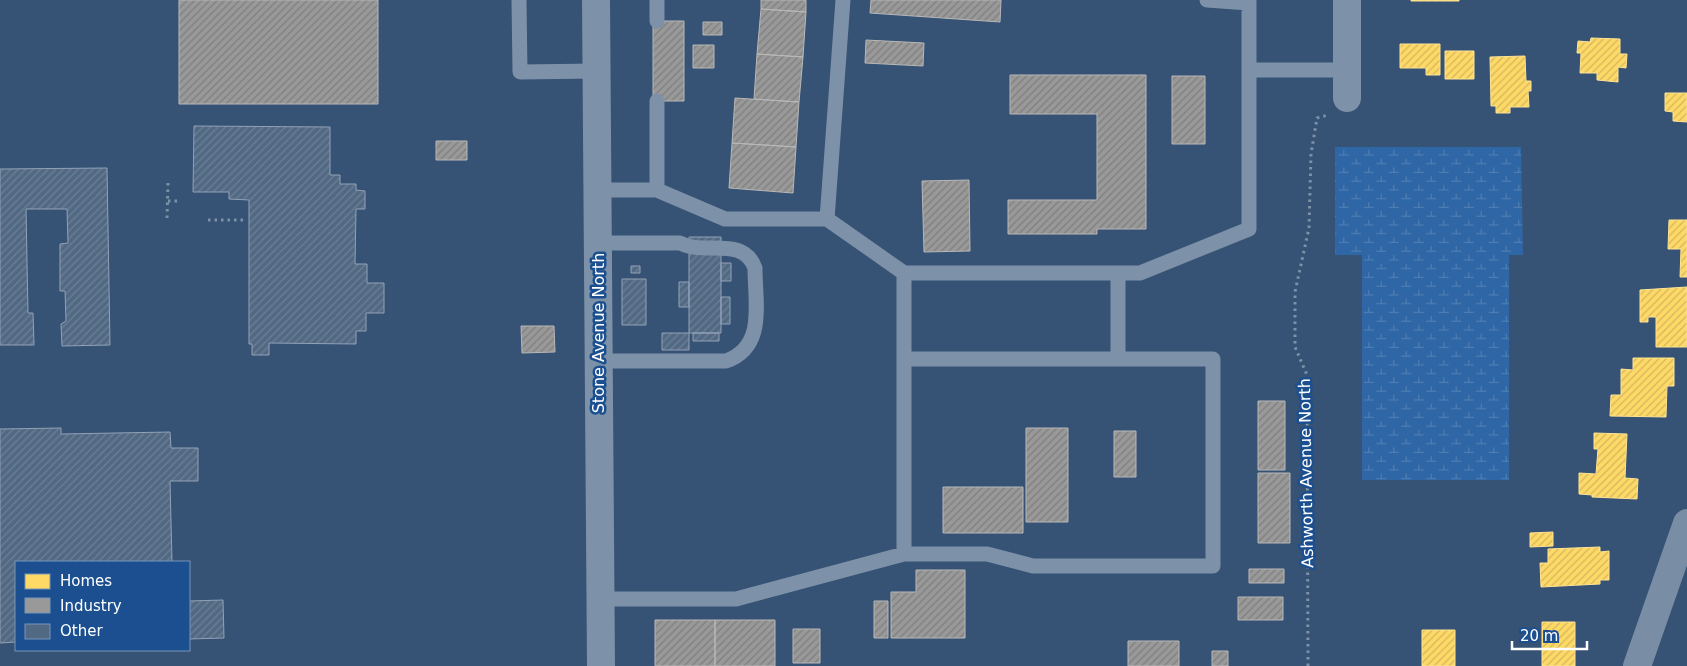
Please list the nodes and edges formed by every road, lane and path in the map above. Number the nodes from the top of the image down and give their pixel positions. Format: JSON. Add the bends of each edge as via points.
{"nodes":[{"id":1,"x":520,"y":0,"type":"edge"},
{"id":2,"x":596,"y":0,"type":"edge"},
{"id":3,"x":657,"y":0,"type":"edge"},
{"id":4,"x":843,"y":0,"type":"edge"},
{"id":5,"x":1207,"y":0,"type":"edge"},
{"id":6,"x":1347,"y":0,"type":"edge"},
{"id":7,"x":1248,"y":2,"type":"edge"},
{"id":8,"x":657,"y":21,"type":"dead end"},
{"id":9,"x":1248,"y":70,"type":"junction"},
{"id":10,"x":1347,"y":70,"type":"junction"},
{"id":11,"x":597,"y":71,"type":"junction"},
{"id":12,"x":657,"y":101,"type":"dead end"},
{"id":13,"x":1339,"y":107,"type":"joint"},
{"id":14,"x":168,"y":183,"type":"dead end"},
{"id":15,"x":598,"y":190,"type":"junction"},
{"id":16,"x":657,"y":190,"type":"junction"},
{"id":17,"x":168,"y":201,"type":"junction"},
{"id":18,"x":178,"y":201,"type":"dead end"},
{"id":19,"x":167,"y":218,"type":"dead end"},
{"id":20,"x":827,"y":218,"type":"junction"},
{"id":21,"x":208,"y":220,"type":"dead end"},
{"id":22,"x":246,"y":220,"type":"dead end"},
{"id":23,"x":598,"y":243,"type":"junction"},
{"id":24,"x":904,"y":273,"type":"junction"},
{"id":25,"x":1118,"y":273,"type":"junction"},
{"id":26,"x":904,"y":359,"type":"junction"},
{"id":27,"x":1118,"y":359,"type":"junction"},
{"id":28,"x":599,"y":361,"type":"junction"},
{"id":29,"x":1687,"y":523,"type":"edge"},
{"id":30,"x":904,"y":554,"type":"junction"},
{"id":31,"x":601,"y":599,"type":"junction"},
{"id":32,"x":602,"y":666,"type":"edge"},
{"id":33,"x":1308,"y":666,"type":"edge"},
{"id":34,"x":1637,"y":666,"type":"edge"}],
"edges":[{"from":1,"to":11,"type":"lane","via":[[520,72]]},
{"from":2,"to":11,"type":"street","name":"Stone Avenue North"},
{"from":3,"to":8,"type":"lane"},
{"from":4,"to":20,"type":"lane"},
{"from":5,"to":7,"type":"lane"},
{"from":6,"to":10,"type":"street"},
{"from":7,"to":9,"type":"lane"},
{"from":9,"to":10,"type":"lane"},
{"from":9,"to":25,"type":"lane","via":[[1248,229],[1140,273]]},
{"from":10,"to":13,"type":"street"},
{"from":11,"to":15,"type":"street","name":"Stone Avenue North"},
{"from":12,"to":16,"type":"lane"},
{"from":13,"to":33,"type":"path","name":"Ashworth Avenue North","via":[[1317,118],[1311,154],[1309,228],[1295,292],[1295,347],[1307,376]]},
{"from":14,"to":17,"type":"path"},
{"from":15,"to":16,"type":"lane"},
{"from":15,"to":23,"type":"street","name":"Stone Avenue North"},
{"from":16,"to":20,"type":"lane","via":[[725,218]]},
{"from":17,"to":18,"type":"path"},
{"from":17,"to":19,"type":"path"},
{"from":20,"to":24,"type":"lane"},
{"from":21,"to":22,"type":"path"},
{"from":23,"to":28,"type":"street","name":"Stone Avenue North"},
{"from":23,"to":28,"type":"lane","via":[[680,243],[689,248],[732,248],[744,251],[754,268],[754,334],[748,348],[739,356],[726,361]]},
{"from":24,"to":25,"type":"lane"},
{"from":24,"to":26,"type":"lane"},
{"from":25,"to":27,"type":"lane"},
{"from":26,"to":27,"type":"lane"},
{"from":26,"to":30,"type":"lane"},
{"from":27,"to":30,"type":"lane","via":[[1213,359],[1213,566],[1033,566],[987,554]]},
{"from":28,"to":31,"type":"street","name":"Stone Avenue North"},
{"from":29,"to":34,"type":"street"},
{"from":30,"to":31,"type":"lane","via":[[736,599]]},
{"from":31,"to":32,"type":"street","name":"Stone Avenue North"}]}
